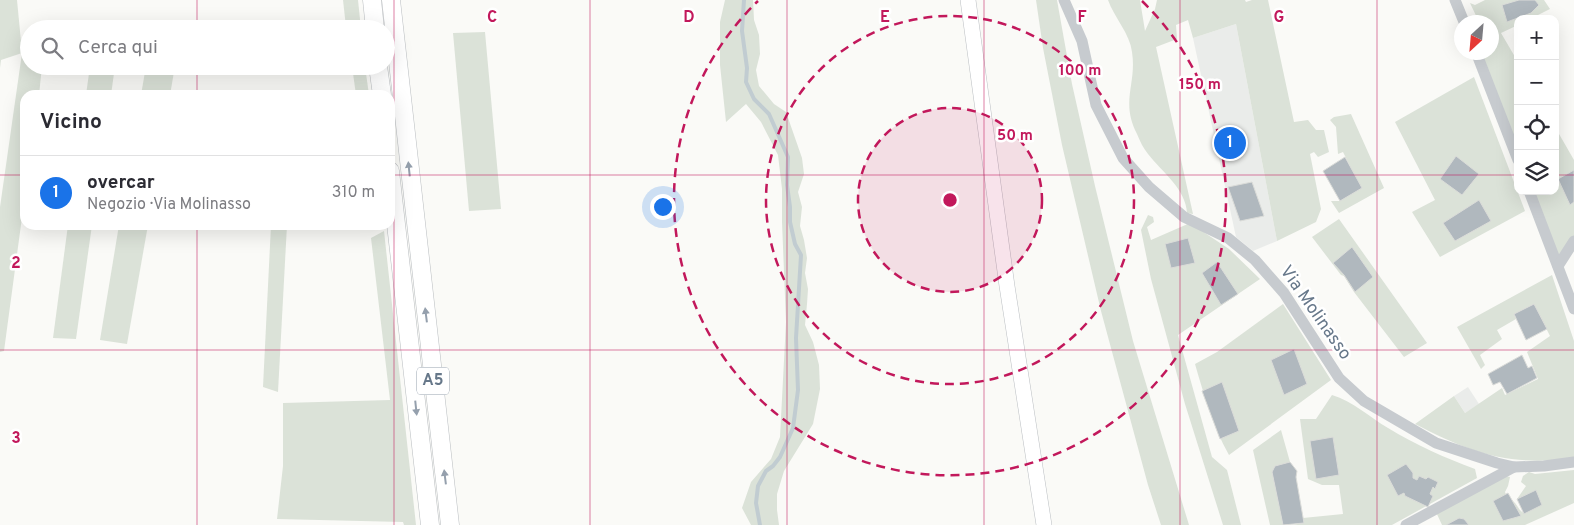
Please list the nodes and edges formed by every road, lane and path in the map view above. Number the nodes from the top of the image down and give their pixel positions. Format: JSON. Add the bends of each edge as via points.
{"nodes":[{"id":1,"x":372,"y":0,"type":"edge"},
{"id":2,"x":391,"y":0,"type":"edge"},
{"id":3,"x":968,"y":0,"type":"edge"},
{"id":4,"x":1064,"y":0,"type":"edge"},
{"id":5,"x":1455,"y":0,"type":"edge"},
{"id":6,"x":1461,"y":15,"type":"edge"},
{"id":7,"x":374,"y":20,"type":"edge"},
{"id":8,"x":393,"y":20,"type":"edge"},
{"id":9,"x":395,"y":38,"type":"edge"},
{"id":10,"x":1479,"y":60,"type":"edge"},
{"id":11,"x":379,"y":75,"type":"edge"},
{"id":12,"x":381,"y":90,"type":"edge"},
{"id":13,"x":1514,"y":150,"type":"edge"},
{"id":14,"x":1531,"y":195,"type":"edge"},
{"id":15,"x":395,"y":217,"type":"edge"},
{"id":16,"x":1574,"y":241,"type":"edge"},
{"id":17,"x":1558,"y":266,"type":"junction"},
{"id":18,"x":1574,"y":309,"type":"edge"},
{"id":19,"x":1574,"y":462,"type":"edge"},
{"id":20,"x":1514,"y":467,"type":"junction"},
{"id":21,"x":430,"y":525,"type":"edge"},
{"id":22,"x":450,"y":525,"type":"edge"},
{"id":23,"x":1044,"y":525,"type":"edge"},
{"id":24,"x":1406,"y":525,"type":"edge"}],
"edges":[{"from":1,"to":7,"type":"highway"},
{"from":8,"to":2,"type":"highway","number":"A5","one_way":true},
{"from":3,"to":23,"type":"main road"},
{"from":4,"to":20,"type":"street","name":"Via Molinasso","via":[[1082,41],[1096,105],[1124,158],[1149,187],[1184,217],[1228,238],[1255,260],[1284,293],[1339,378],[1364,401],[1436,443]]},
{"from":5,"to":6,"type":"street"},
{"from":22,"to":9,"type":"highway","number":"A5","one_way":true},
{"from":10,"to":13,"type":"street"},
{"from":11,"to":12,"type":"highway"},
{"from":14,"to":17,"type":"street"},
{"from":15,"to":21,"type":"highway","number":"A5","one_way":true},
{"from":16,"to":17,"type":"street"},
{"from":17,"to":18,"type":"street"},
{"from":19,"to":20,"type":"street","name":"Via Molinasso"},
{"from":20,"to":24,"type":"street"}]}
